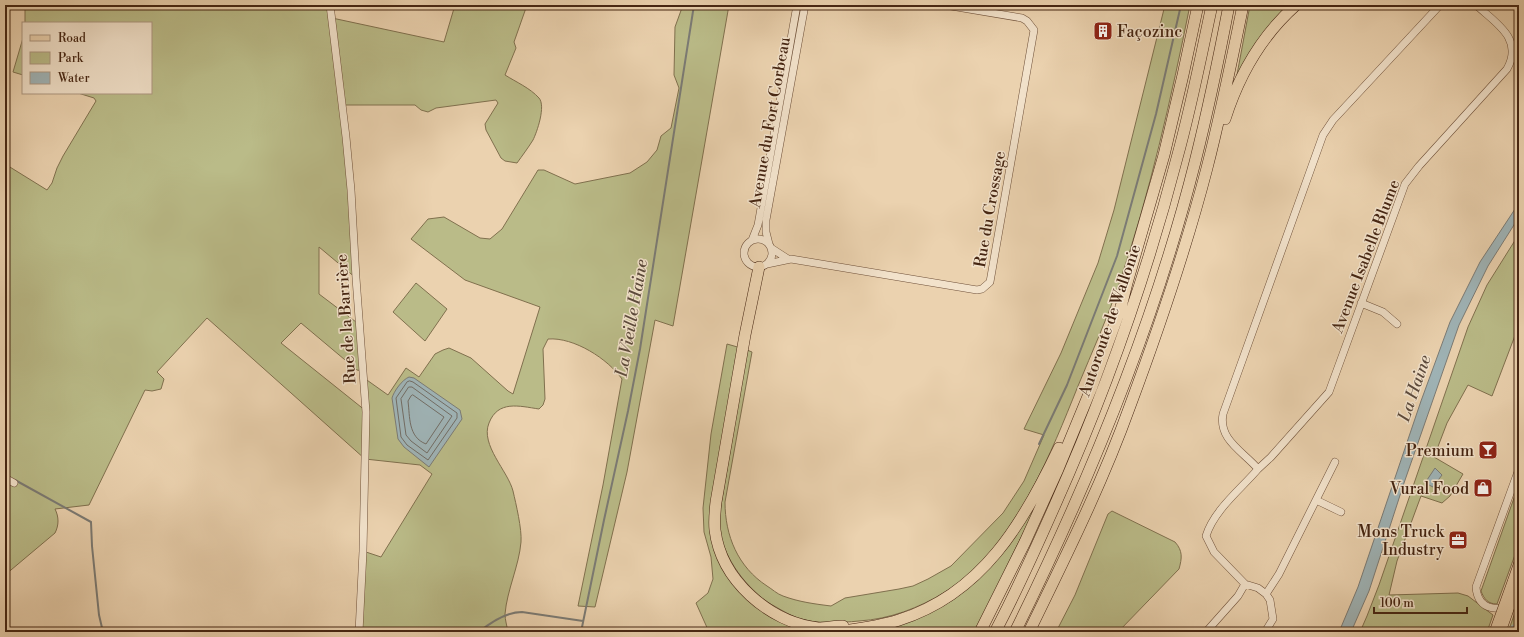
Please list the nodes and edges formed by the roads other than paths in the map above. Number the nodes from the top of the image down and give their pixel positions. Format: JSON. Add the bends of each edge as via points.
{"nodes":[{"id":1,"x":330,"y":5,"type":"edge"},
{"id":2,"x":797,"y":5,"type":"edge"},
{"id":3,"x":805,"y":5,"type":"edge"},
{"id":4,"x":945,"y":5,"type":"edge"},
{"id":5,"x":1198,"y":5,"type":"edge"},
{"id":6,"x":1212,"y":5,"type":"edge"},
{"id":7,"x":1229,"y":5,"type":"edge"},
{"id":8,"x":1243,"y":5,"type":"edge"},
{"id":9,"x":1296,"y":5,"type":"edge"},
{"id":10,"x":1440,"y":5,"type":"edge"},
{"id":11,"x":1476,"y":5,"type":"edge"},
{"id":12,"x":1207,"y":168,"type":"junction"},
{"id":13,"x":752,"y":240,"type":"junction"},
{"id":14,"x":770,"y":246,"type":"junction"},
{"id":15,"x":788,"y":259,"type":"junction"},
{"id":16,"x":763,"y":265,"type":"junction"},
{"id":17,"x":1127,"y":283,"type":"junction"},
{"id":18,"x":1362,"y":303,"type":"junction"},
{"id":19,"x":1396,"y":324,"type":"dead end"},
{"id":20,"x":1335,"y":462,"type":"dead end"},
{"id":21,"x":1258,"y":469,"type":"junction"},
{"id":22,"x":1519,"y":469,"type":"edge"},
{"id":23,"x":5,"y":478,"type":"edge"},
{"id":24,"x":14,"y":483,"type":"dead end"},
{"id":25,"x":1316,"y":500,"type":"junction"},
{"id":26,"x":1341,"y":512,"type":"dead end"},
{"id":27,"x":1519,"y":562,"type":"edge"},
{"id":28,"x":1516,"y":582,"type":"edge"},
{"id":29,"x":1245,"y":584,"type":"junction"},
{"id":30,"x":1266,"y":594,"type":"junction"},
{"id":31,"x":1519,"y":605,"type":"edge"},
{"id":32,"x":861,"y":628,"type":"junction"},
{"id":33,"x":359,"y":632,"type":"edge"},
{"id":34,"x":834,"y":632,"type":"edge"},
{"id":35,"x":980,"y":632,"type":"edge"},
{"id":36,"x":995,"y":632,"type":"edge"},
{"id":37,"x":1015,"y":632,"type":"edge"},
{"id":38,"x":1029,"y":632,"type":"edge"},
{"id":39,"x":1206,"y":632,"type":"edge"},
{"id":40,"x":1266,"y":632,"type":"edge"},
{"id":41,"x":1494,"y":632,"type":"edge"},
{"id":42,"x":1501,"y":632,"type":"edge"}],
"edges":[{"from":1,"to":33,"type":"street","name":"Rue de la Barrière","via":[[346,137],[366,412]]},
{"from":2,"to":13,"type":"street","name":"Avenue du Fort Corbeau","via":[[758,225]]},
{"from":3,"to":14,"type":"street","name":"Avenue du Fort Corbeau","via":[[766,220]]},
{"from":4,"to":15,"type":"street","name":"Rue du Crossage","via":[[1022,18],[1034,30],[990,282],[977,290]]},
{"from":5,"to":17,"type":"highway","via":[[1164,155]]},
{"from":6,"to":36,"type":"highway","name":"Autoroute de Wallonie","via":[[1177,159],[1130,315],[1070,473]]},
{"from":7,"to":37,"type":"highway","via":[[1195,163],[1147,320],[1086,479],[1052,558]]},
{"from":8,"to":12,"type":"highway"},
{"from":9,"to":12,"type":"highway","via":[[1272,29],[1250,61],[1233,97]]},
{"from":10,"to":21,"type":"street","via":[[1333,120],[1319,145],[1222,419],[1222,427],[1227,438]]},
{"from":11,"to":18,"type":"street","name":"Avenue Isabelle Blume","via":[[1509,36],[1513,46],[1510,64],[1405,184]]},
{"from":12,"to":38,"type":"highway","via":[[1159,326],[1130,408],[1067,554]]},
{"from":13,"to":14,"type":"street","via":[[761,239]]},
{"from":13,"to":16,"type":"street","via":[[746,246],[745,258],[751,265]]},
{"from":14,"to":15,"type":"street"},
{"from":14,"to":16,"type":"street","via":[[772,257]]},
{"from":15,"to":16,"type":"street"},
{"from":16,"to":32,"type":"highway","via":[[745,335],[716,502],[715,529],[718,543],[724,559],[743,587],[770,611],[819,628],[849,625]]},
{"from":17,"to":32,"type":"highway","via":[[1063,440],[1031,505],[1004,545],[980,571],[948,598],[900,620]]},
{"from":17,"to":35,"type":"highway","via":[[1122,307],[1058,469]]},
{"from":18,"to":19,"type":"street","via":[[1383,312]]},
{"from":18,"to":21,"type":"street","name":"Avenue Isabelle Blume","via":[[1329,392]]},
{"from":20,"to":25,"type":"street"},
{"from":21,"to":29,"type":"street","name":"Avenue Isabelle Blume","via":[[1216,515],[1206,536],[1214,552]]},
{"from":22,"to":31,"type":"street","via":[[1476,587],[1481,602],[1493,608]]},
{"from":23,"to":24,"type":"street"},
{"from":25,"to":26,"type":"street"},
{"from":25,"to":30,"type":"street","via":[[1279,574]]},
{"from":27,"to":28,"type":"main road"},
{"from":28,"to":41,"type":"main road","bridge":true},
{"from":28,"to":42,"type":"main road","bridge":true},
{"from":29,"to":30,"type":"street","name":"Avenue Isabelle Blume"},
{"from":29,"to":39,"type":"street","via":[[1238,596]]},
{"from":30,"to":40,"type":"street","via":[[1274,615]]},
{"from":32,"to":34,"type":"highway"}]}
